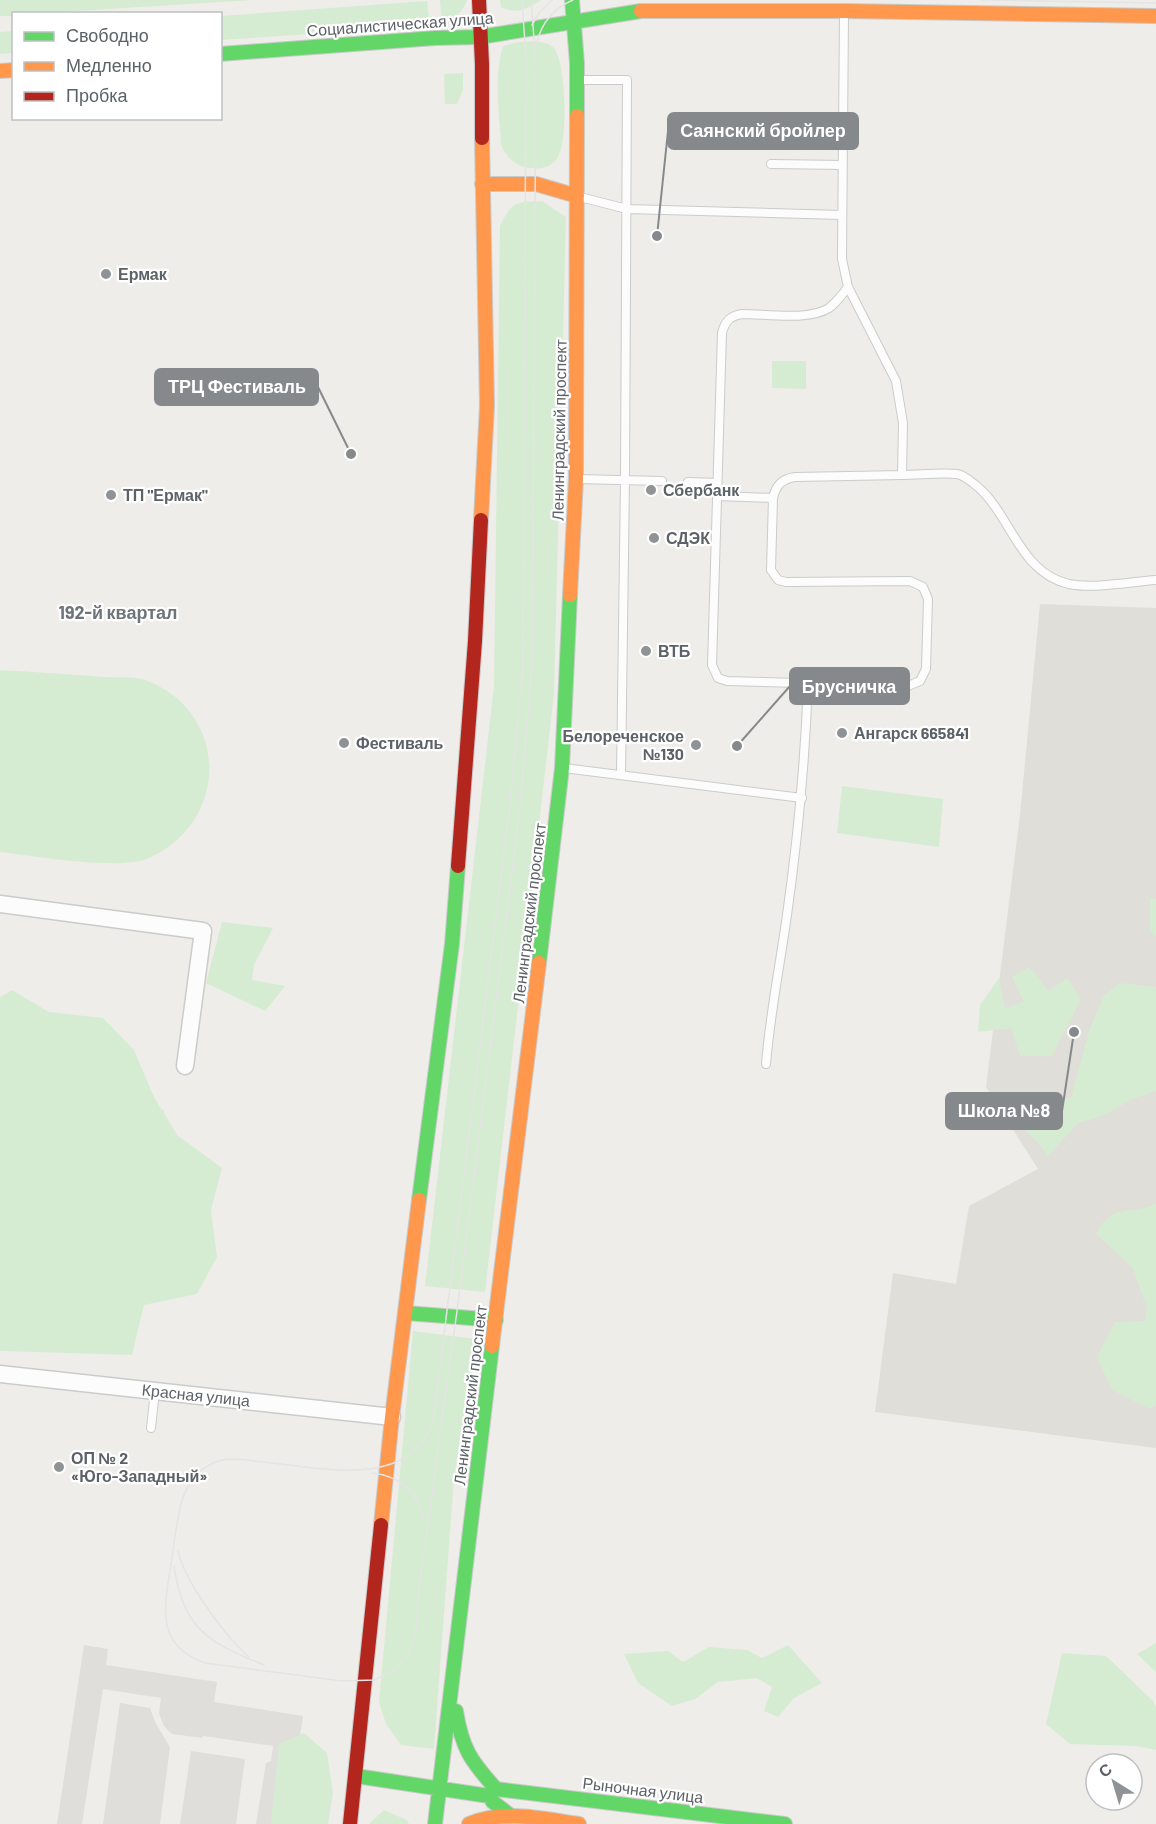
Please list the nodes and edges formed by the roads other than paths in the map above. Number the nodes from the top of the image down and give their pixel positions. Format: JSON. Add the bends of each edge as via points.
{"nodes":[{"id":1,"x":478,"y":0,"type":"edge"},
{"id":2,"x":572,"y":0,"type":"edge"},
{"id":3,"x":844,"y":11,"type":"junction"},
{"id":4,"x":1156,"y":16,"type":"edge"},
{"id":5,"x":575,"y":20,"type":"junction"},
{"id":6,"x":480,"y":37,"type":"junction"},
{"id":7,"x":222,"y":54,"type":"edge"},
{"id":8,"x":577,"y":80,"type":"junction"},
{"id":9,"x":771,"y":164,"type":"dead end"},
{"id":10,"x":842,"y":165,"type":"junction"},
{"id":11,"x":482,"y":184,"type":"junction"},
{"id":12,"x":577,"y":196,"type":"junction"},
{"id":13,"x":627,"y":209,"type":"junction"},
{"id":14,"x":842,"y":215,"type":"junction"},
{"id":15,"x":848,"y":287,"type":"junction"},
{"id":16,"x":902,"y":475,"type":"junction"},
{"id":17,"x":576,"y":479,"type":"junction"},
{"id":18,"x":625,"y":480,"type":"junction"},
{"id":19,"x":662,"y":481,"type":"dead end"},
{"id":20,"x":688,"y":482,"type":"dead end"},
{"id":21,"x":717,"y":483,"type":"junction"},
{"id":22,"x":717,"y":496,"type":"junction"},
{"id":23,"x":773,"y":498,"type":"junction"},
{"id":24,"x":1156,"y":579,"type":"edge"},
{"id":25,"x":808,"y":683,"type":"junction"},
{"id":26,"x":562,"y":768,"type":"junction"},
{"id":27,"x":621,"y":776,"type":"junction"},
{"id":28,"x":802,"y":798,"type":"junction"},
{"id":29,"x":0,"y":904,"type":"edge"},
{"id":30,"x":766,"y":1064,"type":"dead end"},
{"id":31,"x":185,"y":1066,"type":"dead end"},
{"id":32,"x":406,"y":1313,"type":"junction"},
{"id":33,"x":496,"y":1320,"type":"junction"},
{"id":34,"x":0,"y":1374,"type":"edge"},
{"id":35,"x":155,"y":1391,"type":"junction"},
{"id":36,"x":392,"y":1417,"type":"junction"},
{"id":37,"x":151,"y":1428,"type":"dead end"},
{"id":38,"x":453,"y":1675,"type":"junction"},
{"id":39,"x":356,"y":1776,"type":"junction"},
{"id":40,"x":441,"y":1788,"type":"junction"},
{"id":41,"x":492,"y":1793,"type":"junction"},
{"id":42,"x":512,"y":1816,"type":"junction"},
{"id":43,"x":563,"y":1823,"type":"edge"},
{"id":44,"x":350,"y":1824,"type":"edge"},
{"id":45,"x":435,"y":1824,"type":"edge"},
{"id":46,"x":469,"y":1824,"type":"edge"},
{"id":47,"x":579,"y":1824,"type":"edge"},
{"id":48,"x":785,"y":1824,"type":"edge"}],
"edges":[{"from":1,"to":6,"type":"main road"},
{"from":2,"to":5,"type":"main road","name":"Ленинградский проспект"},
{"from":3,"to":4,"type":"main road","name":"Социалистическая улица"},
{"from":3,"to":5,"type":"main road","name":"Социалистическая улица","via":[[633,11]]},
{"from":3,"to":10,"type":"lane"},
{"from":5,"to":6,"type":"main road","name":"Социалистическая улица"},
{"from":5,"to":8,"type":"main road","name":"Ленинградский проспект"},
{"from":6,"to":7,"type":"main road","name":"Социалистическая улица"},
{"from":6,"to":11,"type":"main road"},
{"from":8,"to":12,"type":"main road","name":"Ленинградский проспект"},
{"from":8,"to":13,"type":"lane","via":[[627,80]]},
{"from":9,"to":10,"type":"lane"},
{"from":10,"to":14,"type":"lane"},
{"from":11,"to":12,"type":"main road","via":[[536,184]]},
{"from":11,"to":32,"type":"main road","via":[[487,406],[475,641],[452,944]]},
{"from":12,"to":13,"type":"lane"},
{"from":12,"to":17,"type":"main road","name":"Ленинградский проспект"},
{"from":13,"to":14,"type":"lane"},
{"from":13,"to":18,"type":"lane"},
{"from":14,"to":15,"type":"lane","via":[[842,259]]},
{"from":15,"to":16,"type":"lane","via":[[896,381],[903,423]]},
{"from":15,"to":21,"type":"lane","via":[[822,312],[734,315],[724,325]]},
{"from":16,"to":23,"type":"lane","via":[[786,478],[775,489]]},
{"from":16,"to":24,"type":"lane","via":[[959,474],[967,479],[984,493],[1035,566],[1051,577],[1069,584],[1088,585]]},
{"from":17,"to":18,"type":"lane"},
{"from":17,"to":26,"type":"main road","name":"Ленинградский проспект"},
{"from":18,"to":19,"type":"lane"},
{"from":18,"to":27,"type":"lane"},
{"from":20,"to":21,"type":"lane"},
{"from":21,"to":22,"type":"lane"},
{"from":22,"to":23,"type":"lane"},
{"from":22,"to":25,"type":"lane","via":[[714,672],[727,681]]},
{"from":23,"to":25,"type":"lane","via":[[771,570],[778,580],[910,581],[923,587],[928,600],[926,669],[915,684]]},
{"from":25,"to":28,"type":"lane"},
{"from":26,"to":27,"type":"lane"},
{"from":26,"to":33,"type":"main road","name":"Ленинградский проспект"},
{"from":27,"to":28,"type":"lane"},
{"from":28,"to":30,"type":"lane"},
{"from":29,"to":31,"type":"street","via":[[203,931]]},
{"from":32,"to":33,"type":"main road"},
{"from":32,"to":36,"type":"main road"},
{"from":33,"to":38,"type":"main road","name":"Ленинградский проспект"},
{"from":34,"to":35,"type":"street","name":"Красная улица"},
{"from":35,"to":36,"type":"street","name":"Красная улица"},
{"from":35,"to":37,"type":"lane"},
{"from":36,"to":39,"type":"main road"},
{"from":38,"to":40,"type":"main road","name":"Ленинградский проспект"},
{"from":38,"to":41,"type":"main road","via":[[462,1744]]},
{"from":39,"to":40,"type":"main road","name":"Рыночная улица"},
{"from":39,"to":44,"type":"main road"},
{"from":40,"to":41,"type":"main road","name":"Рыночная улица"},
{"from":40,"to":45,"type":"main road","name":"Ленинградский проспект"},
{"from":41,"to":42,"type":"main road","via":[[493,1802]]},
{"from":41,"to":48,"type":"main road","name":"Рыночная улица"},
{"from":42,"to":43,"type":"main road"},
{"from":42,"to":46,"type":"main road","via":[[492,1816]]},
{"from":43,"to":47,"type":"main road"}]}
